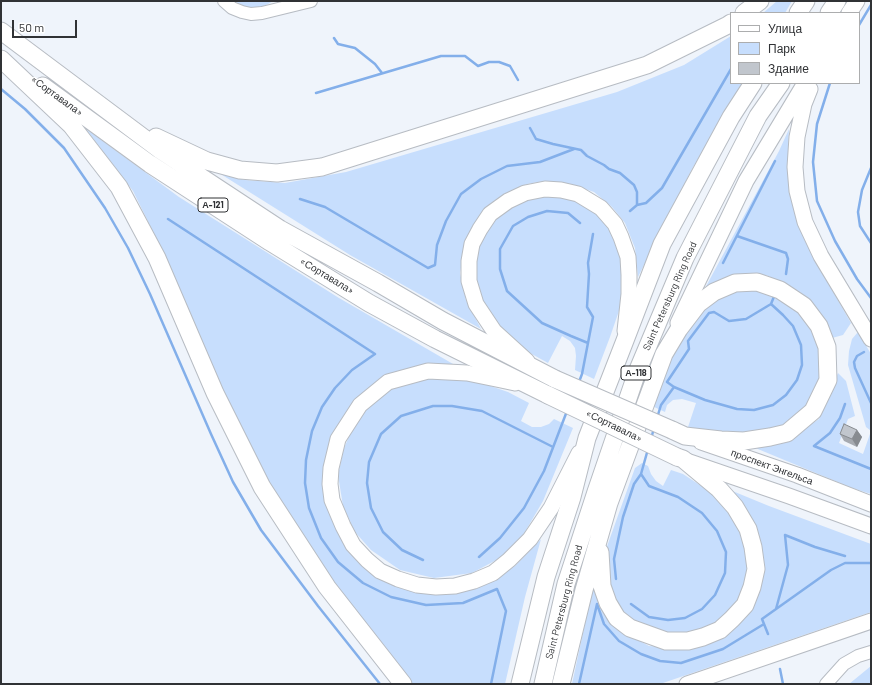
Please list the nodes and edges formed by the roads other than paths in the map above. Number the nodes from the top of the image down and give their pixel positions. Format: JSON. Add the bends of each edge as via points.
{"nodes":[{"id":1,"x":224,"y":1,"type":"edge"},
{"id":2,"x":310,"y":1,"type":"edge"},
{"id":3,"x":760,"y":1,"type":"edge"},
{"id":4,"x":806,"y":1,"type":"edge"},
{"id":5,"x":837,"y":1,"type":"edge"},
{"id":6,"x":857,"y":1,"type":"edge"},
{"id":7,"x":277,"y":5,"type":"edge"},
{"id":8,"x":745,"y":12,"type":"edge"},
{"id":9,"x":799,"y":12,"type":"edge"},
{"id":10,"x":830,"y":12,"type":"edge"},
{"id":11,"x":850,"y":12,"type":"edge"},
{"id":12,"x":730,"y":24,"type":"edge"},
{"id":13,"x":1,"y":31,"type":"edge"},
{"id":14,"x":1,"y":55,"type":"edge"},
{"id":15,"x":1,"y":59,"type":"edge"},
{"id":16,"x":752,"y":84,"type":"edge"},
{"id":17,"x":779,"y":84,"type":"edge"},
{"id":18,"x":804,"y":84,"type":"edge"},
{"id":19,"x":813,"y":84,"type":"edge"},
{"id":20,"x":124,"y":123,"type":"junction"},
{"id":21,"x":871,"y":339,"type":"edge"},
{"id":22,"x":624,"y":343,"type":"junction"},
{"id":23,"x":664,"y":354,"type":"junction"},
{"id":24,"x":538,"y":371,"type":"junction"},
{"id":25,"x":547,"y":388,"type":"junction"},
{"id":26,"x":679,"y":433,"type":"junction"},
{"id":27,"x":634,"y":436,"type":"junction"},
{"id":28,"x":587,"y":438,"type":"junction"},
{"id":29,"x":680,"y":458,"type":"junction"},
{"id":30,"x":609,"y":503,"type":"junction"},
{"id":31,"x":871,"y":504,"type":"edge"},
{"id":32,"x":871,"y":526,"type":"edge"},
{"id":33,"x":871,"y":621,"type":"edge"},
{"id":34,"x":871,"y":652,"type":"edge"},
{"id":35,"x":403,"y":684,"type":"edge"},
{"id":36,"x":520,"y":684,"type":"edge"},
{"id":37,"x":543,"y":684,"type":"edge"},
{"id":38,"x":561,"y":684,"type":"edge"},
{"id":39,"x":687,"y":684,"type":"edge"},
{"id":40,"x":826,"y":684,"type":"edge"}],
"edges":[{"from":1,"to":7,"type":"street","via":[[232,8],[251,14],[262,13]]},
{"from":2,"to":7,"type":"street"},
{"from":3,"to":8,"type":"highway"},
{"from":4,"to":9,"type":"highway"},
{"from":5,"to":10,"type":"highway"},
{"from":6,"to":11,"type":"main road"},
{"from":12,"to":20,"type":"highway","via":[[647,65],[322,167],[277,173],[240,170],[207,161]]},
{"from":13,"to":20,"type":"highway","name":"«Сортавала»","number":"А-121"},
{"from":14,"to":25,"type":"highway","name":"«Сортавала»","number":"А-121","via":[[150,164],[270,242],[435,339]]},
{"from":15,"to":35,"type":"highway","via":[[71,125],[119,187],[157,258],[215,393],[262,487],[327,587]]},
{"from":16,"to":22,"type":"highway","number":"А-118","via":[[731,117],[662,244]]},
{"from":17,"to":37,"type":"highway","name":"Saint Petersburg Ring Road","number":"А-118","via":[[758,116],[685,258],[640,365],[566,584]]},
{"from":18,"to":23,"type":"main road","via":[[746,181]]},
{"from":19,"to":21,"type":"main road","via":[[804,104],[797,137],[795,167],[805,222],[821,256]]},
{"from":20,"to":24,"type":"highway","name":"«Сортавала»","number":"А-121","via":[[160,150],[280,229],[443,321]]},
{"from":22,"to":24,"type":"main road","via":[[629,294],[628,257],[615,224],[601,208],[578,194],[545,189],[525,193],[490,214],[480,229],[472,244],[469,281],[476,304],[494,331]]},
{"from":22,"to":28,"type":"highway","number":"А-118"},
{"from":23,"to":26,"type":"highway","name":"«Сортавала»","via":[[698,304],[714,292],[735,284],[757,282],[780,290],[804,306],[819,326],[827,347],[828,380],[813,411],[787,433],[744,441]]},
{"from":23,"to":27,"type":"highway","name":"«Сортавала»"},
{"from":24,"to":25,"type":"highway","name":"«Сортавала»","number":"А-121"},
{"from":25,"to":26,"type":"highway","name":"«Сортавала»","bridge":true},
{"from":25,"to":27,"type":"highway","name":"«Сортавала»","bridge":true},
{"from":25,"to":28,"type":"main road","via":[[467,373],[428,371],[388,382],[360,405],[338,439],[330,468],[332,500],[353,544],[380,571],[398,580],[417,585],[455,586],[493,573],[530,539],[551,508]]},
{"from":26,"to":31,"type":"main road","name":"проспект Энгельса"},
{"from":27,"to":29,"type":"highway","name":"«Сортавала»","bridge":true},
{"from":27,"to":30,"type":"highway","name":"«Сортавала»"},
{"from":28,"to":36,"type":"highway","number":"А-118","via":[[572,497],[546,577]]},
{"from":29,"to":30,"type":"highway","name":"«Сортавала»","via":[[719,489],[735,507],[748,529],[754,547],[756,569],[745,605],[720,630],[688,641],[666,641],[630,628],[617,618],[602,586],[600,568],[600,548]]},
{"from":29,"to":32,"type":"main road"},
{"from":30,"to":38,"type":"highway"},
{"from":33,"to":39,"type":"main road"},
{"from":34,"to":40,"type":"street","via":[[844,664]]}]}
